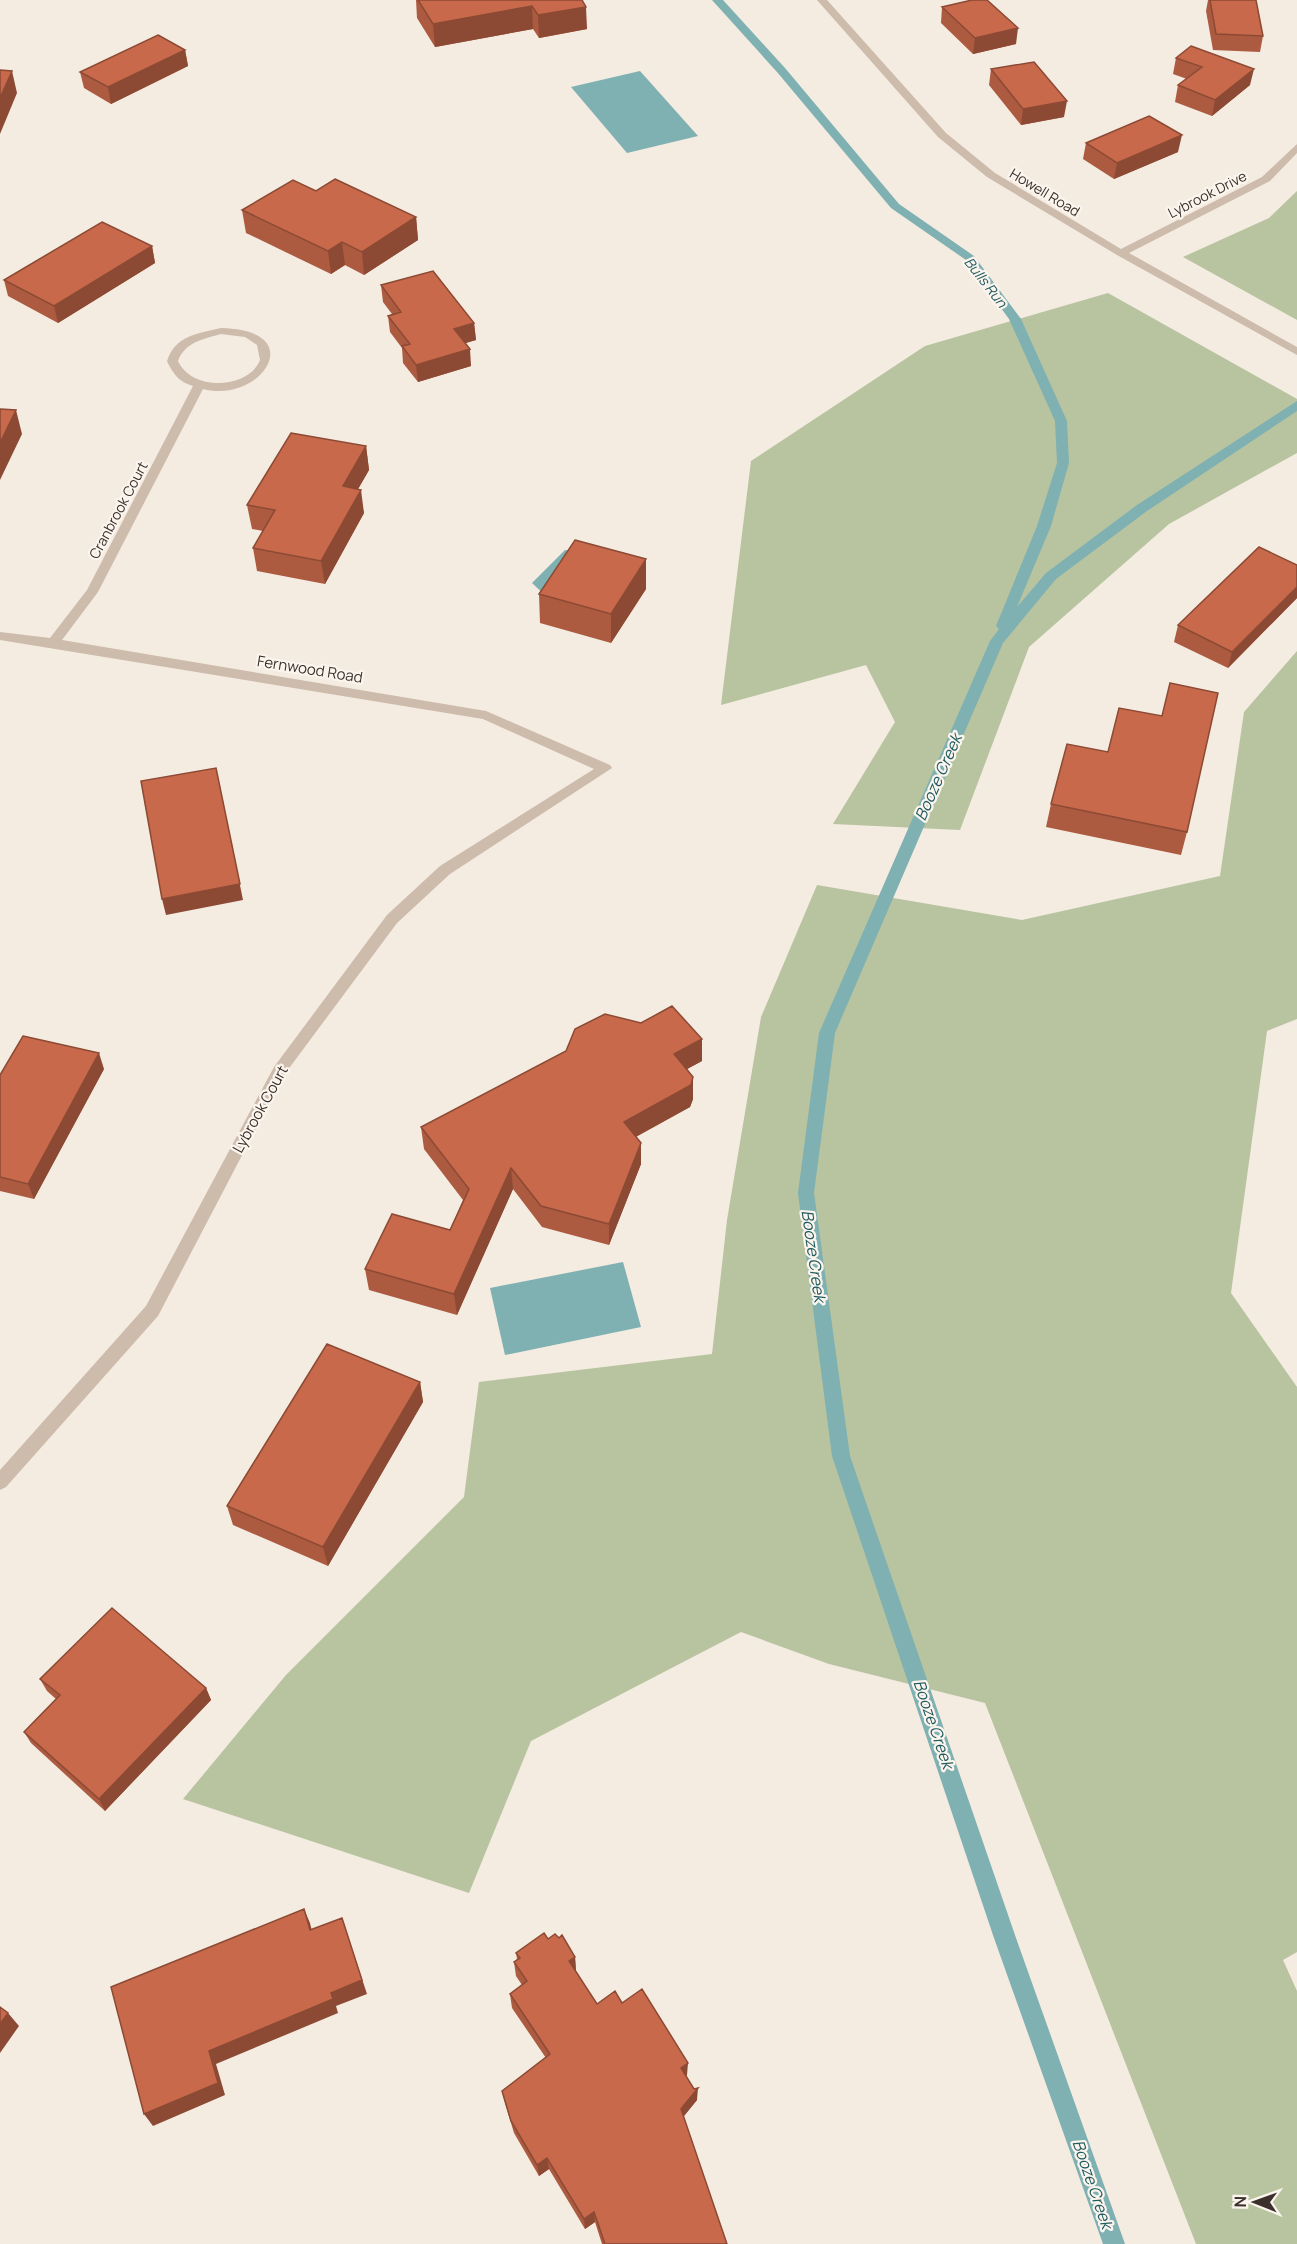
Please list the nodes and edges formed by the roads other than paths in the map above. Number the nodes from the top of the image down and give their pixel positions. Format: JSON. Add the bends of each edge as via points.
{"nodes":[{"id":1,"x":822,"y":0,"type":"edge"},
{"id":2,"x":1297,"y":147,"type":"edge"},
{"id":3,"x":1121,"y":253,"type":"junction"},
{"id":4,"x":1297,"y":352,"type":"edge"},
{"id":5,"x":199,"y":386,"type":"junction"},
{"id":6,"x":0,"y":636,"type":"edge"},
{"id":7,"x":53,"y":643,"type":"junction"},
{"id":8,"x":605,"y":768,"type":"joint"},
{"id":9,"x":0,"y":1482,"type":"edge"}],
"edges":[{"from":1,"to":3,"type":"street","name":"Howell Road","via":[[922,112],[967,156],[1023,196]]},
{"from":2,"to":3,"type":"street","name":"Lybrook Drive","via":[[1266,179]]},
{"from":3,"to":4,"type":"street","name":"Howell Road"},
{"from":5,"to":5,"type":"street","via":[[186,381],[172,365],[174,355],[192,339],[207,333],[236,332],[260,341],[266,349],[264,367],[244,381],[230,386]]},
{"from":5,"to":7,"type":"street","name":"Cranbrook Court","via":[[92,592]]},
{"from":6,"to":7,"type":"street","name":"Fernwood Road"},
{"from":7,"to":8,"type":"street","name":"Fernwood Road","via":[[486,715]]},
{"from":8,"to":9,"type":"street","name":"Lybrook Court","via":[[444,870],[392,919],[279,1071],[152,1311]]}]}
